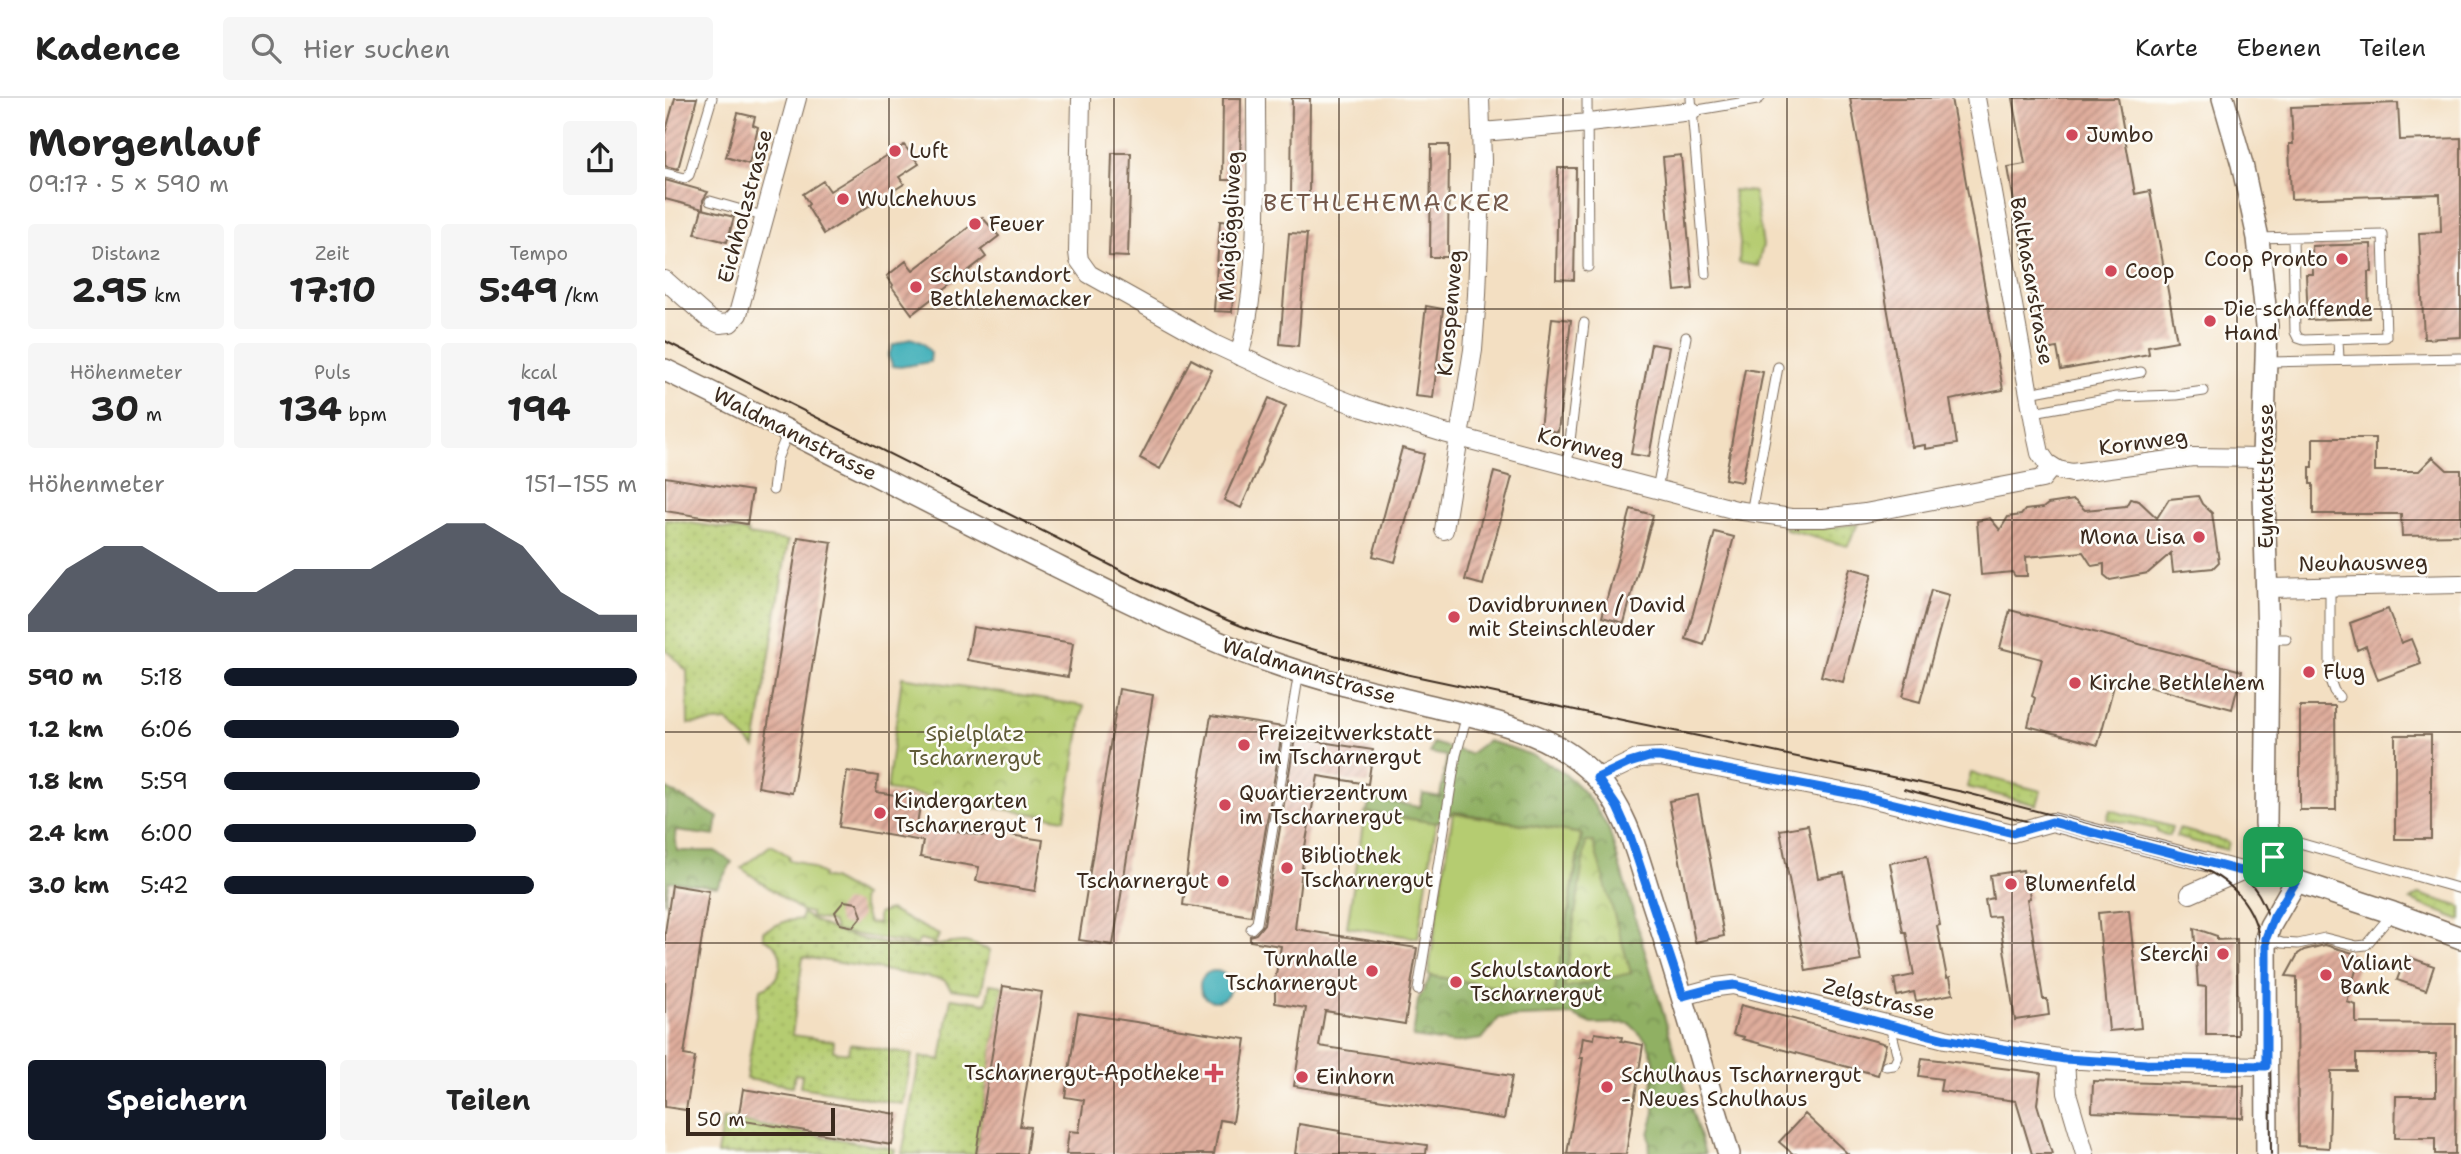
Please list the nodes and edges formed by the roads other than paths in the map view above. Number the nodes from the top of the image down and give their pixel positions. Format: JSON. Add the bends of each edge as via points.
{"nodes":[{"id":1,"x":712,"y":98,"type":"edge"},
{"id":2,"x":797,"y":98,"type":"edge"},
{"id":3,"x":1081,"y":98,"type":"edge"},
{"id":4,"x":1256,"y":98,"type":"edge"},
{"id":5,"x":1481,"y":98,"type":"edge"},
{"id":6,"x":1587,"y":98,"type":"edge"},
{"id":7,"x":1760,"y":98,"type":"edge"},
{"id":8,"x":1976,"y":98,"type":"edge"},
{"id":9,"x":2223,"y":98,"type":"edge"},
{"id":10,"x":1691,"y":104,"type":"edge"},
{"id":11,"x":1589,"y":123,"type":"junction"},
{"id":12,"x":1482,"y":132,"type":"junction"},
{"id":13,"x":665,"y":173,"type":"edge"},
{"id":14,"x":710,"y":201,"type":"dead end"},
{"id":15,"x":765,"y":217,"type":"junction"},
{"id":16,"x":2258,"y":238,"type":"junction"},
{"id":17,"x":2293,"y":238,"type":"junction"},
{"id":18,"x":1588,"y":267,"type":"dead end"},
{"id":19,"x":1706,"y":274,"type":"dead end"},
{"id":20,"x":665,"y":280,"type":"edge"},
{"id":21,"x":1584,"y":323,"type":"dead end"},
{"id":22,"x":1686,"y":337,"type":"dead end"},
{"id":23,"x":2338,"y":339,"type":"junction"},
{"id":24,"x":1239,"y":356,"type":"junction"},
{"id":25,"x":2461,"y":358,"type":"edge"},
{"id":26,"x":2339,"y":359,"type":"junction"},
{"id":27,"x":2267,"y":362,"type":"junction"},
{"id":28,"x":1778,"y":367,"type":"dead end"},
{"id":29,"x":665,"y":370,"type":"edge"},
{"id":30,"x":2141,"y":372,"type":"dead end"},
{"id":31,"x":2204,"y":391,"type":"dead end"},
{"id":32,"x":2029,"y":393,"type":"junction"},
{"id":33,"x":2033,"y":412,"type":"junction"},
{"id":34,"x":788,"y":432,"type":"junction"},
{"id":35,"x":1460,"y":438,"type":"junction"},
{"id":36,"x":2263,"y":458,"type":"junction"},
{"id":37,"x":1567,"y":466,"type":"junction"},
{"id":38,"x":2052,"y":467,"type":"junction"},
{"id":39,"x":1657,"y":489,"type":"junction"},
{"id":40,"x":773,"y":490,"type":"dead end"},
{"id":41,"x":1751,"y":513,"type":"junction"},
{"id":42,"x":1444,"y":530,"type":"dead end"},
{"id":43,"x":2461,"y":584,"type":"edge"},
{"id":44,"x":2330,"y":586,"type":"junction"},
{"id":45,"x":2267,"y":588,"type":"junction"},
{"id":46,"x":1299,"y":672,"type":"junction"},
{"id":47,"x":2339,"y":697,"type":"dead end"},
{"id":48,"x":1467,"y":715,"type":"junction"},
{"id":49,"x":1597,"y":778,"type":"junction"},
{"id":50,"x":2266,"y":833,"type":"junction"},
{"id":51,"x":2273,"y":857,"type":"junction"},
{"id":52,"x":2241,"y":871,"type":"junction"},
{"id":53,"x":2296,"y":881,"type":"junction"},
{"id":54,"x":2461,"y":889,"type":"edge"},
{"id":55,"x":2190,"y":894,"type":"dead end"},
{"id":56,"x":2393,"y":913,"type":"junction"},
{"id":57,"x":1251,"y":929,"type":"dead end"},
{"id":58,"x":2266,"y":938,"type":"junction"},
{"id":59,"x":2461,"y":938,"type":"edge"},
{"id":60,"x":1418,"y":990,"type":"dead end"},
{"id":61,"x":1683,"y":996,"type":"junction"},
{"id":62,"x":1890,"y":1026,"type":"junction"},
{"id":63,"x":2065,"y":1059,"type":"junction"},
{"id":64,"x":1886,"y":1066,"type":"dead end"},
{"id":65,"x":2266,"y":1066,"type":"junction"},
{"id":66,"x":1729,"y":1154,"type":"edge"},
{"id":67,"x":2085,"y":1154,"type":"edge"},
{"id":68,"x":2267,"y":1154,"type":"edge"}],
"edges":[{"from":1,"to":13,"type":"lane","via":[[691,173],[685,178]]},
{"from":2,"to":15,"type":"street","name":"Eichholzstrasse"},
{"from":3,"to":24,"type":"street","name":"Kornweg","via":[[1077,248],[1082,266],[1101,283]]},
{"from":4,"to":24,"type":"street","name":"Maiglöggliweg","via":[[1252,275]]},
{"from":5,"to":12,"type":"street","name":"Knospenweg"},
{"from":6,"to":11,"type":"lane"},
{"from":7,"to":10,"type":"lane"},
{"from":8,"to":32,"type":"street","name":"Balthasarstrasse"},
{"from":9,"to":16,"type":"street","name":"Eymattstrasse"},
{"from":10,"to":11,"type":"street"},
{"from":10,"to":19,"type":"lane"},
{"from":11,"to":12,"type":"street"},
{"from":11,"to":18,"type":"lane"},
{"from":12,"to":35,"type":"street","name":"Knospenweg","via":[[1477,295]]},
{"from":14,"to":15,"type":"lane"},
{"from":15,"to":20,"type":"street","name":"Eichholzstrasse","via":[[741,307],[730,323],[709,319]]},
{"from":16,"to":17,"type":"lane"},
{"from":16,"to":27,"type":"street","name":"Eymattstrasse"},
{"from":17,"to":23,"type":"lane","via":[[2295,332],[2304,340]]},
{"from":17,"to":23,"type":"lane","via":[[2383,235],[2386,337]]},
{"from":21,"to":37,"type":"lane"},
{"from":22,"to":39,"type":"lane"},
{"from":23,"to":26,"type":"lane"},
{"from":24,"to":35,"type":"street","name":"Kornweg","via":[[1363,408]]},
{"from":25,"to":26,"type":"lane"},
{"from":26,"to":27,"type":"lane"},
{"from":27,"to":36,"type":"street","name":"Eymattstrasse"},
{"from":28,"to":41,"type":"lane"},
{"from":29,"to":34,"type":"street","name":"Waldmannstrasse"},
{"from":30,"to":32,"type":"lane"},
{"from":31,"to":33,"type":"lane","via":[[2117,397]]},
{"from":32,"to":33,"type":"street","name":"Balthasarstrasse"},
{"from":33,"to":38,"type":"street","name":"Balthasarstrasse","via":[[2040,453]]},
{"from":34,"to":40,"type":"lane","via":[[777,459]]},
{"from":34,"to":46,"type":"street","name":"Waldmannstrasse","via":[[1178,626]]},
{"from":35,"to":37,"type":"street","name":"Kornweg"},
{"from":35,"to":42,"type":"street","name":"Knospenweg"},
{"from":36,"to":38,"type":"street","name":"Kornweg","via":[[2193,457],[2079,473]]},
{"from":36,"to":45,"type":"street","name":"Eymattstrasse"},
{"from":37,"to":39,"type":"street","name":"Kornweg"},
{"from":38,"to":41,"type":"street","name":"Kornweg","via":[[2042,480],[1864,513],[1808,518]]},
{"from":39,"to":41,"type":"street","name":"Kornweg"},
{"from":43,"to":44,"type":"street","name":"Neuhausweg"},
{"from":44,"to":45,"type":"street","name":"Neuhausweg"},
{"from":44,"to":47,"type":"lane","via":[[2330,680]]},
{"from":45,"to":50,"type":"street","name":"Eymattstrasse","via":[[2277,639]]},
{"from":46,"to":48,"type":"street","name":"Waldmannstrasse"},
{"from":46,"to":57,"type":"lane","via":[[1257,923]]},
{"from":48,"to":49,"type":"street","name":"Waldmannstrasse","via":[[1519,728],[1548,741]]},
{"from":48,"to":60,"type":"lane","via":[[1456,755]]},
{"from":49,"to":52,"type":"street","via":[[1639,758],[1660,757],[1858,795],[2013,833],[2052,822]]},
{"from":49,"to":61,"type":"street","name":"Waldmannstrasse","via":[[1630,836]]},
{"from":50,"to":51,"type":"street","name":"Eymattstrasse"},
{"from":50,"to":54,"type":"lane"},
{"from":51,"to":52,"type":"street"},
{"from":51,"to":53,"type":"street"},
{"from":52,"to":55,"type":"street"},
{"from":53,"to":56,"type":"street"},
{"from":53,"to":58,"type":"street"},
{"from":56,"to":58,"type":"lane","via":[[2366,945],[2325,938],[2298,944]]},
{"from":56,"to":59,"type":"street"},
{"from":58,"to":65,"type":"street"},
{"from":61,"to":62,"type":"street","name":"Zelgstrasse","via":[[1741,986]]},
{"from":61,"to":66,"type":"street","name":"Waldmannstrasse"},
{"from":62,"to":63,"type":"street","name":"Zelgstrasse"},
{"from":62,"to":64,"type":"lane","via":[[1898,1057],[1894,1065]]},
{"from":63,"to":65,"type":"street","name":"Zelgstrasse"},
{"from":63,"to":67,"type":"street","via":[[2067,1093]]},
{"from":65,"to":68,"type":"street"}]}
